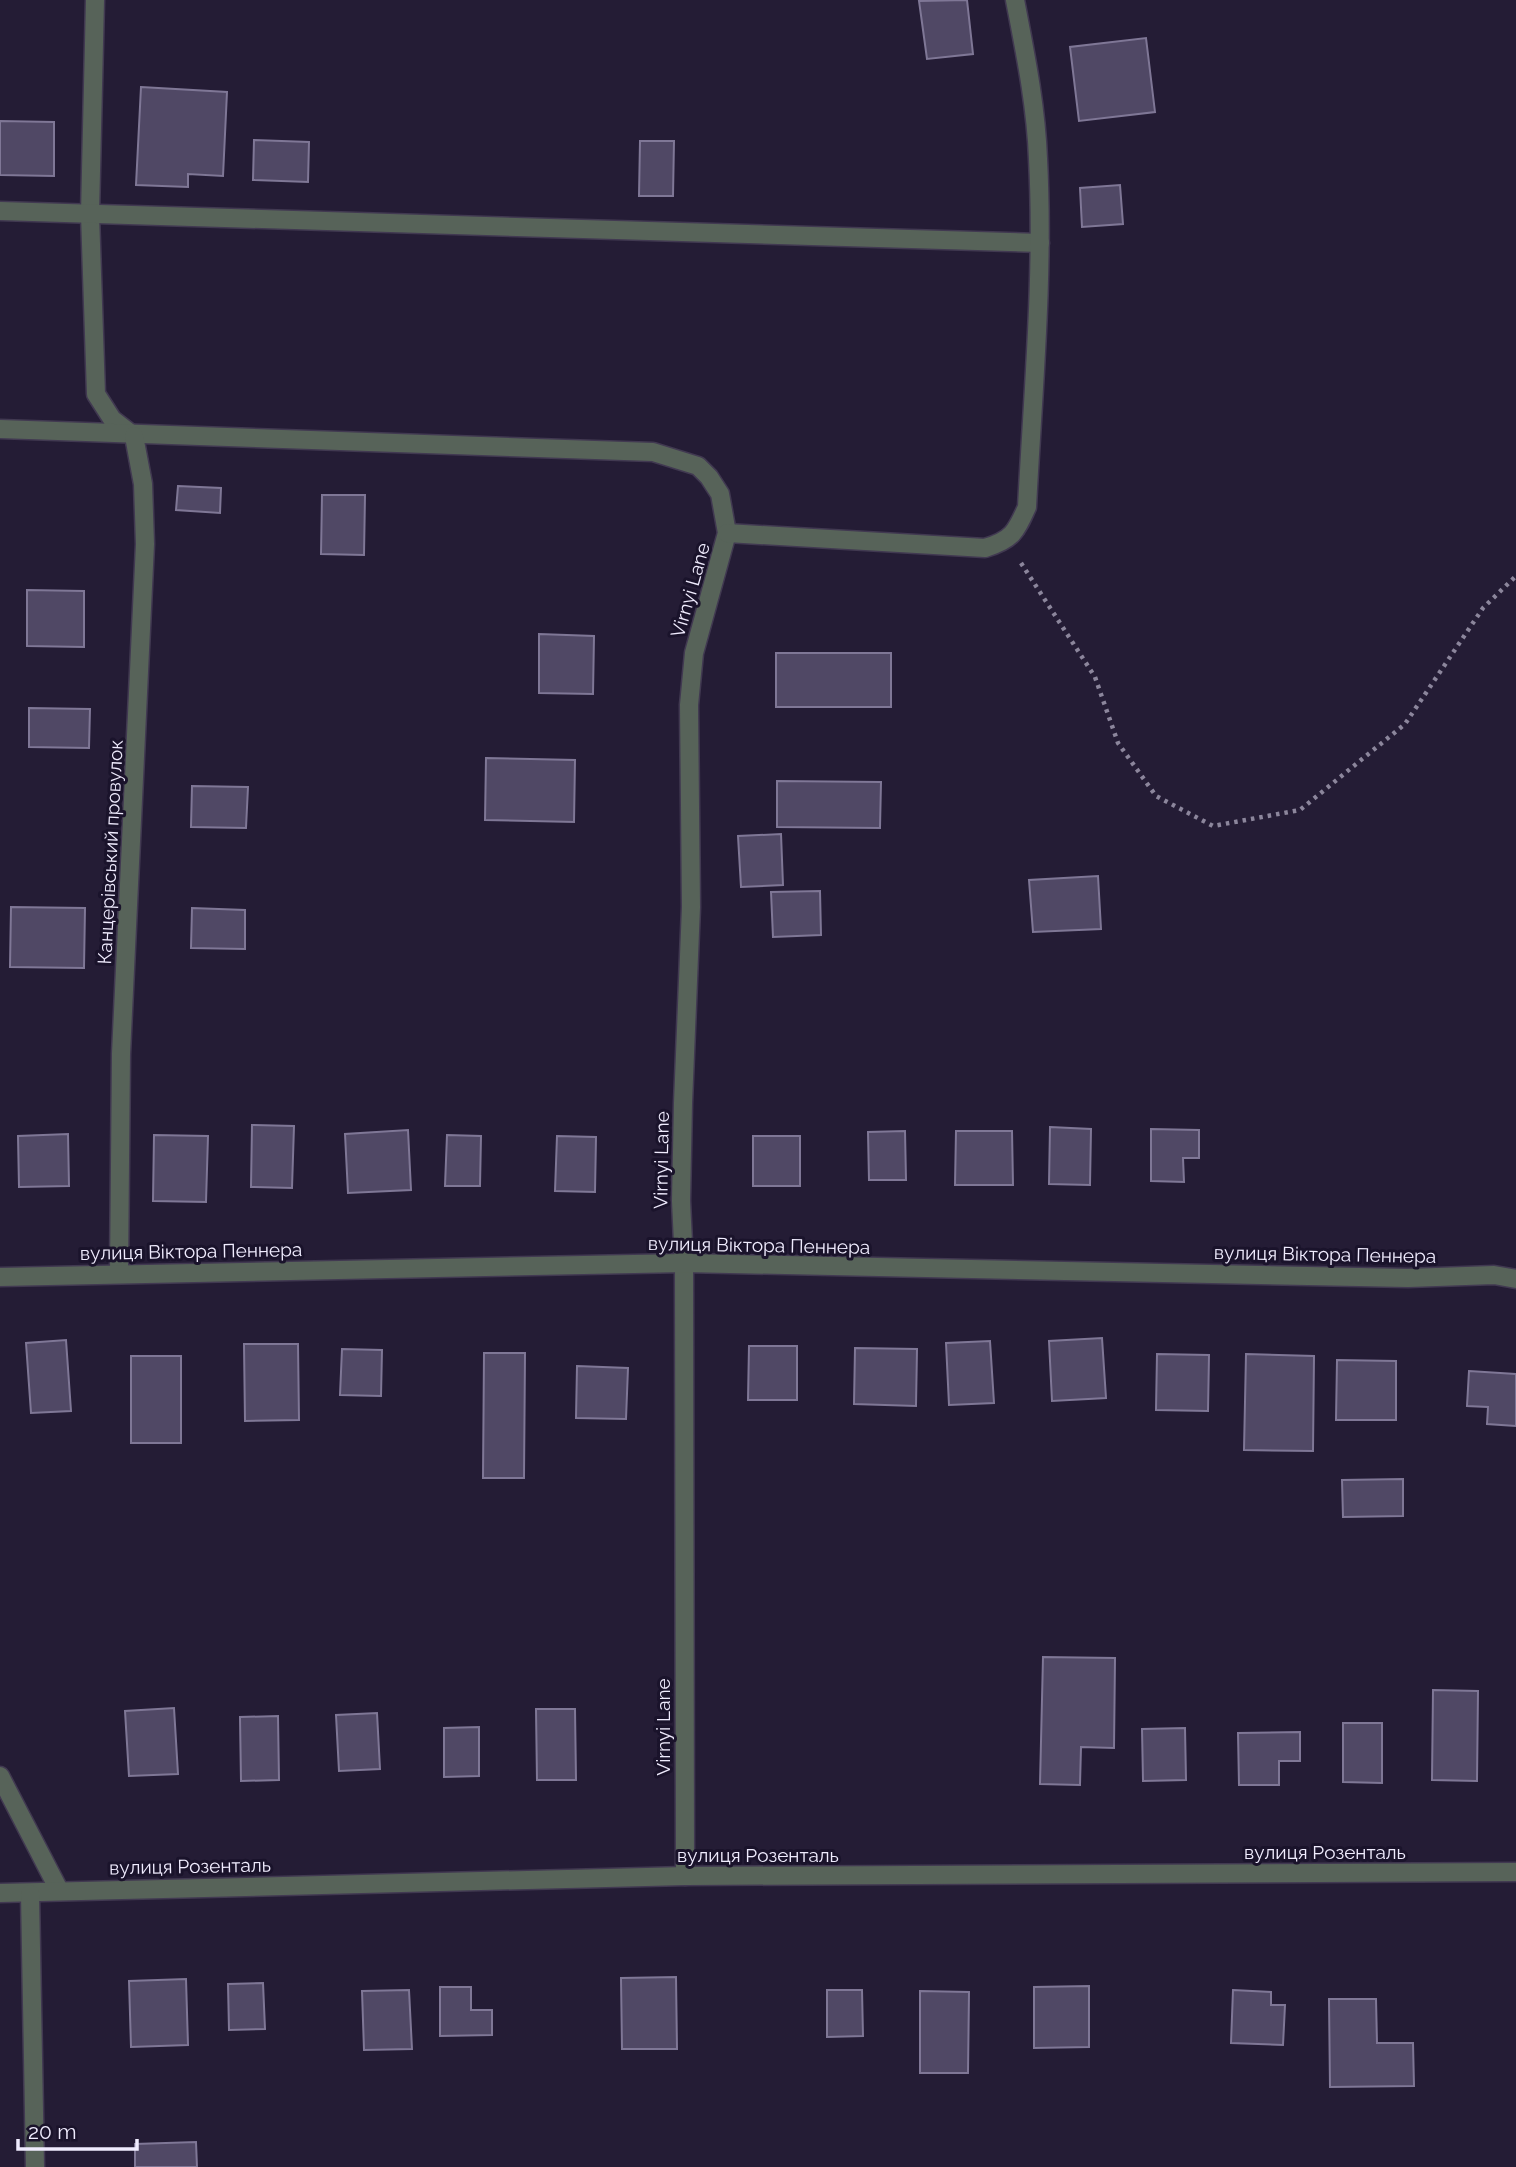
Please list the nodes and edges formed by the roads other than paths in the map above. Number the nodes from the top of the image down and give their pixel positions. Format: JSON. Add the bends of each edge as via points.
{"nodes":[{"id":1,"x":95,"y":0,"type":"edge"},
{"id":2,"x":1015,"y":0,"type":"edge"},
{"id":3,"x":0,"y":211,"type":"edge"},
{"id":4,"x":90,"y":214,"type":"junction"},
{"id":5,"x":1040,"y":243,"type":"junction"},
{"id":6,"x":0,"y":429,"type":"edge"},
{"id":7,"x":134,"y":436,"type":"junction"},
{"id":8,"x":727,"y":533,"type":"junction"},
{"id":9,"x":684,"y":1263,"type":"junction"},
{"id":10,"x":119,"y":1272,"type":"junction"},
{"id":11,"x":0,"y":1277,"type":"edge"},
{"id":12,"x":1516,"y":1279,"type":"edge"},
{"id":13,"x":0,"y":1776,"type":"edge"},
{"id":14,"x":1516,"y":1872,"type":"edge"},
{"id":15,"x":685,"y":1876,"type":"junction"},
{"id":16,"x":59,"y":1890,"type":"junction"},
{"id":17,"x":0,"y":1893,"type":"edge"},
{"id":18,"x":30,"y":1894,"type":"junction"},
{"id":19,"x":35,"y":2167,"type":"edge"}],
"edges":[{"from":1,"to":4,"type":"street"},
{"from":2,"to":5,"type":"street","via":[[1037,145]]},
{"from":3,"to":4,"type":"street"},
{"from":4,"to":5,"type":"street"},
{"from":4,"to":7,"type":"street","via":[[96,394],[112,419]]},
{"from":5,"to":8,"type":"street","via":[[1027,507],[1007,541],[985,548]]},
{"from":6,"to":7,"type":"street"},
{"from":7,"to":8,"type":"street","via":[[653,452],[698,466],[709,477],[720,494]]},
{"from":7,"to":10,"type":"street","name":"Канцерівський провулок","via":[[143,484],[145,544],[121,1054]]},
{"from":8,"to":9,"type":"street","name":"Virnyi Lane","via":[[694,653],[689,705],[691,907],[682,1115]]},
{"from":9,"to":10,"type":"street","name":"вулиця Віктора Пеннера"},
{"from":9,"to":12,"type":"street","name":"вулиця Віктора Пеннера","via":[[1394,1278],[1494,1275]]},
{"from":9,"to":15,"type":"street","name":"Virnyi Lane"},
{"from":10,"to":11,"type":"street","name":"вулиця Віктора Пеннера"},
{"from":13,"to":16,"type":"street"},
{"from":14,"to":15,"type":"street","name":"вулиця Розенталь"},
{"from":15,"to":16,"type":"street","name":"вулиця Розенталь"},
{"from":16,"to":18,"type":"street","name":"вулиця Розенталь"},
{"from":17,"to":18,"type":"street","name":"вулиця Розенталь"},
{"from":18,"to":19,"type":"street"}]}
